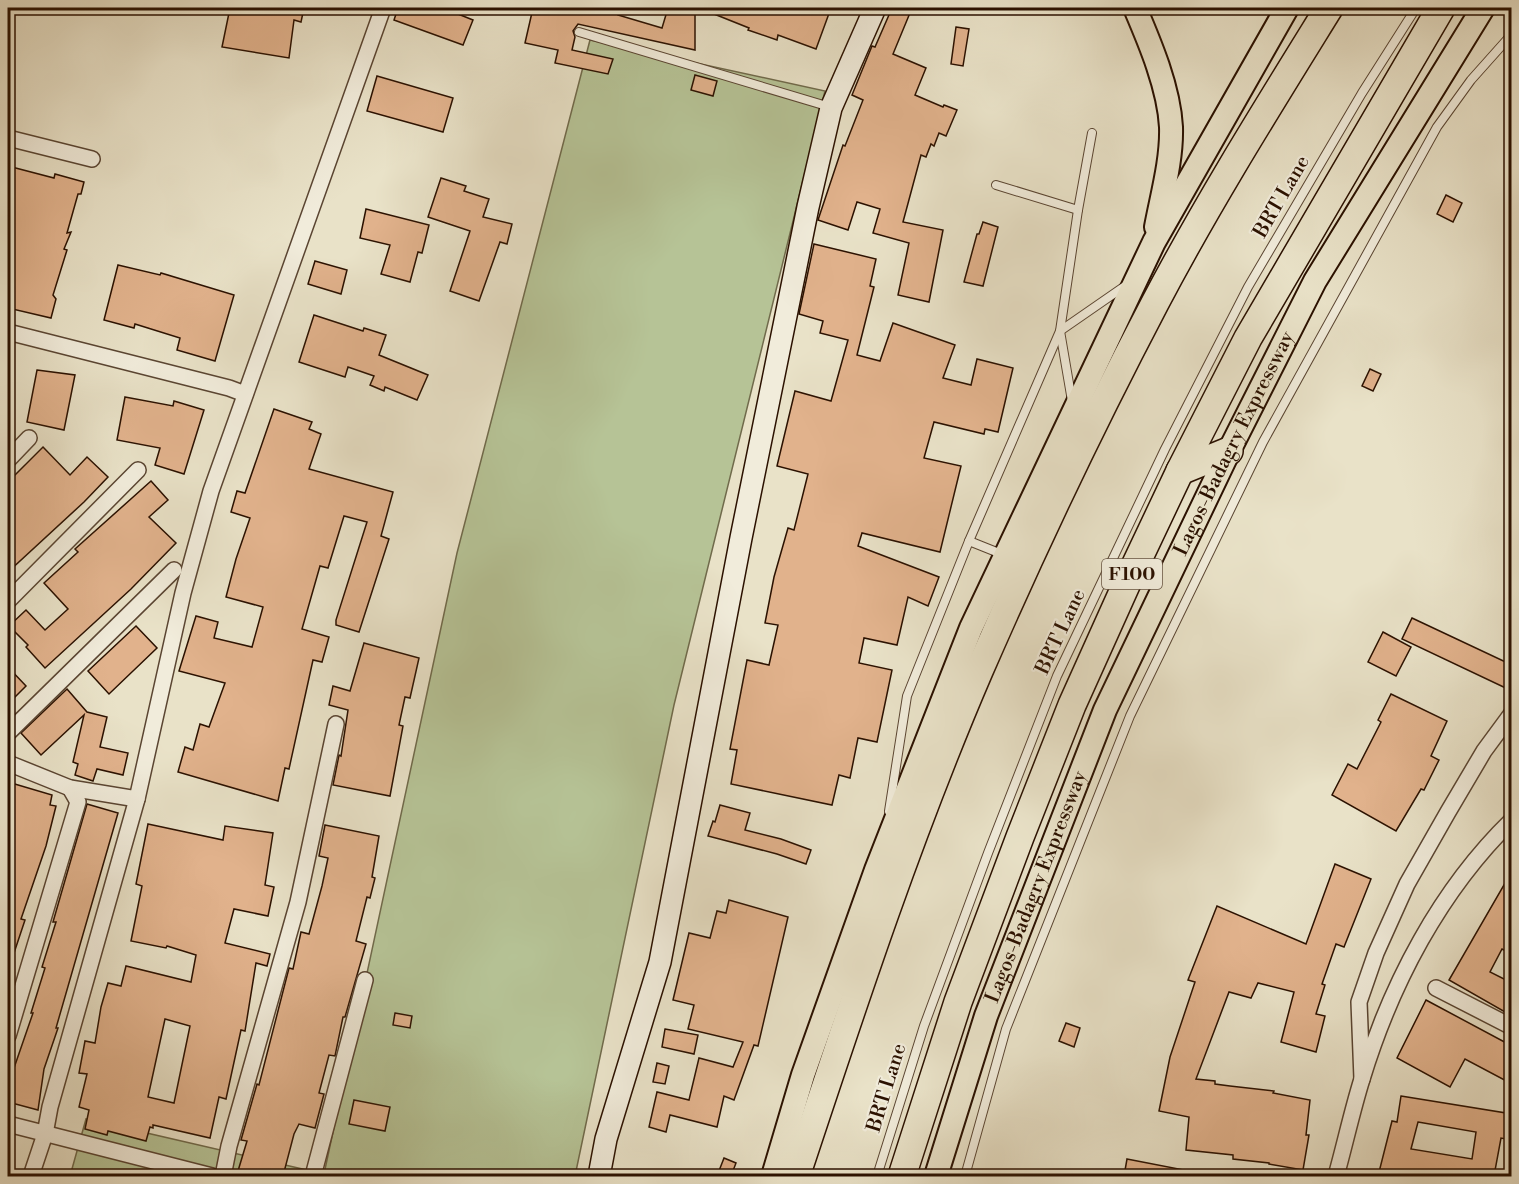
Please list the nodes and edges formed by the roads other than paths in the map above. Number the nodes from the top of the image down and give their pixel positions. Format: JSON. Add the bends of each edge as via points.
{"nodes":[{"id":1,"x":383,"y":8,"type":"edge"},
{"id":2,"x":875,"y":8,"type":"edge"},
{"id":3,"x":1135,"y":8,"type":"edge"},
{"id":4,"x":1287,"y":8,"type":"edge"},
{"id":5,"x":1332,"y":8,"type":"edge"},
{"id":6,"x":1416,"y":8,"type":"edge"},
{"id":7,"x":1441,"y":8,"type":"edge"},
{"id":8,"x":1484,"y":10,"type":"edge"},
{"id":9,"x":579,"y":32,"type":"dead end"},
{"id":10,"x":1512,"y":34,"type":"edge"},
{"id":11,"x":831,"y":108,"type":"junction"},
{"id":12,"x":1092,"y":133,"type":"dead end"},
{"id":13,"x":8,"y":138,"type":"edge"},
{"id":14,"x":92,"y":159,"type":"dead end"},
{"id":15,"x":996,"y":185,"type":"dead end"},
{"id":16,"x":1078,"y":210,"type":"junction"},
{"id":17,"x":1154,"y":242,"type":"junction"},
{"id":18,"x":1137,"y":279,"type":"junction"},
{"id":19,"x":1060,"y":331,"type":"junction"},
{"id":20,"x":8,"y":332,"type":"edge"},
{"id":21,"x":245,"y":394,"type":"junction"},
{"id":22,"x":1074,"y":411,"type":"junction"},
{"id":23,"x":29,"y":438,"type":"dead end"},
{"id":24,"x":1229,"y":451,"type":"junction"},
{"id":25,"x":8,"y":460,"type":"edge"},
{"id":26,"x":138,"y":471,"type":"dead end"},
{"id":27,"x":1180,"y":471,"type":"junction"},
{"id":28,"x":969,"y":541,"type":"junction"},
{"id":29,"x":1006,"y":556,"type":"junction"},
{"id":30,"x":174,"y":570,"type":"dead end"},
{"id":31,"x":8,"y":601,"type":"edge"},
{"id":32,"x":1512,"y":713,"type":"edge"},
{"id":33,"x":336,"y":724,"type":"dead end"},
{"id":34,"x":8,"y":733,"type":"edge"},
{"id":35,"x":8,"y":763,"type":"edge"},
{"id":36,"x":70,"y":788,"type":"junction"},
{"id":37,"x":137,"y":799,"type":"junction"},
{"id":38,"x":1512,"y":820,"type":"edge"},
{"id":39,"x":883,"y":851,"type":"junction"},
{"id":40,"x":365,"y":980,"type":"dead end"},
{"id":41,"x":1436,"y":988,"type":"dead end"},
{"id":42,"x":1512,"y":1027,"type":"edge"},
{"id":43,"x":8,"y":1036,"type":"edge"},
{"id":44,"x":1362,"y":1079,"type":"junction"},
{"id":45,"x":8,"y":1124,"type":"edge"},
{"id":46,"x":45,"y":1134,"type":"junction"},
{"id":47,"x":31,"y":1176,"type":"edge"},
{"id":48,"x":212,"y":1176,"type":"edge"},
{"id":49,"x":223,"y":1176,"type":"edge"},
{"id":50,"x":313,"y":1176,"type":"edge"},
{"id":51,"x":599,"y":1176,"type":"edge"},
{"id":52,"x":773,"y":1176,"type":"edge"},
{"id":53,"x":798,"y":1176,"type":"edge"},
{"id":54,"x":877,"y":1176,"type":"edge"},
{"id":55,"x":902,"y":1176,"type":"edge"},
{"id":56,"x":936,"y":1176,"type":"edge"},
{"id":57,"x":965,"y":1176,"type":"edge"},
{"id":58,"x":1336,"y":1176,"type":"edge"}],
"edges":[{"from":1,"to":21,"type":"street"},
{"from":2,"to":11,"type":"main road"},
{"from":3,"to":17,"type":"main road","via":[[1169,108],[1170,149]]},
{"from":4,"to":17,"type":"main road"},
{"from":5,"to":53,"type":"highway","via":[[1250,135],[1156,302],[1039,536],[919,820],[857,991]]},
{"from":6,"to":54,"type":"lane","name":"BRT Lane","via":[[1248,287],[1165,449],[1057,676],[924,1026]]},
{"from":7,"to":27,"type":"highway","name":"Lagos-Badagry Expressway","number":"F100","via":[[1248,338]]},
{"from":8,"to":24,"type":"main road","name":"Lagos-Badagry Expressway","via":[[1315,281]]},
{"from":9,"to":11,"type":"lane"},
{"from":10,"to":57,"type":"lane","via":[[1471,80],[1437,127],[1263,442],[1130,716],[1006,1029]]},
{"from":11,"to":51,"type":"main road","via":[[743,527],[660,962],[606,1139]]},
{"from":12,"to":16,"type":"lane"},
{"from":13,"to":14,"type":"street"},
{"from":15,"to":16,"type":"lane"},
{"from":16,"to":19,"type":"lane"},
{"from":17,"to":18,"type":"main road"},
{"from":18,"to":19,"type":"lane"},
{"from":18,"to":22,"type":"main road"},
{"from":19,"to":22,"type":"lane"},
{"from":19,"to":28,"type":"lane"},
{"from":20,"to":21,"type":"street"},
{"from":21,"to":37,"type":"street","via":[[183,593]]},
{"from":22,"to":29,"type":"main road"},
{"from":23,"to":25,"type":"street"},
{"from":24,"to":27,"type":"highway"},
{"from":24,"to":56,"type":"main road","name":"Lagos-Badagry Expressway","via":[[1105,710],[986,1016]]},
{"from":26,"to":31,"type":"street"},
{"from":27,"to":55,"type":"highway","name":"Lagos-Badagry Expressway","number":"F100","via":[[1072,705],[958,1002]]},
{"from":28,"to":29,"type":"lane"},
{"from":28,"to":39,"type":"lane","via":[[907,696]]},
{"from":29,"to":39,"type":"main road","via":[[971,628]]},
{"from":30,"to":34,"type":"street"},
{"from":32,"to":44,"type":"street","via":[[1484,751],[1407,884],[1376,953],[1359,1002]]},
{"from":33,"to":49,"type":"street","via":[[298,902]]},
{"from":35,"to":36,"type":"street"},
{"from":36,"to":37,"type":"street"},
{"from":36,"to":43,"type":"street","via":[[78,802]]},
{"from":37,"to":46,"type":"street"},
{"from":38,"to":44,"type":"street","via":[[1453,890],[1413,952]]},
{"from":39,"to":52,"type":"main road","via":[[803,1075]]},
{"from":40,"to":50,"type":"street"},
{"from":41,"to":42,"type":"street"},
{"from":44,"to":58,"type":"street"},
{"from":45,"to":46,"type":"street"},
{"from":46,"to":47,"type":"street"},
{"from":46,"to":48,"type":"street"}]}
